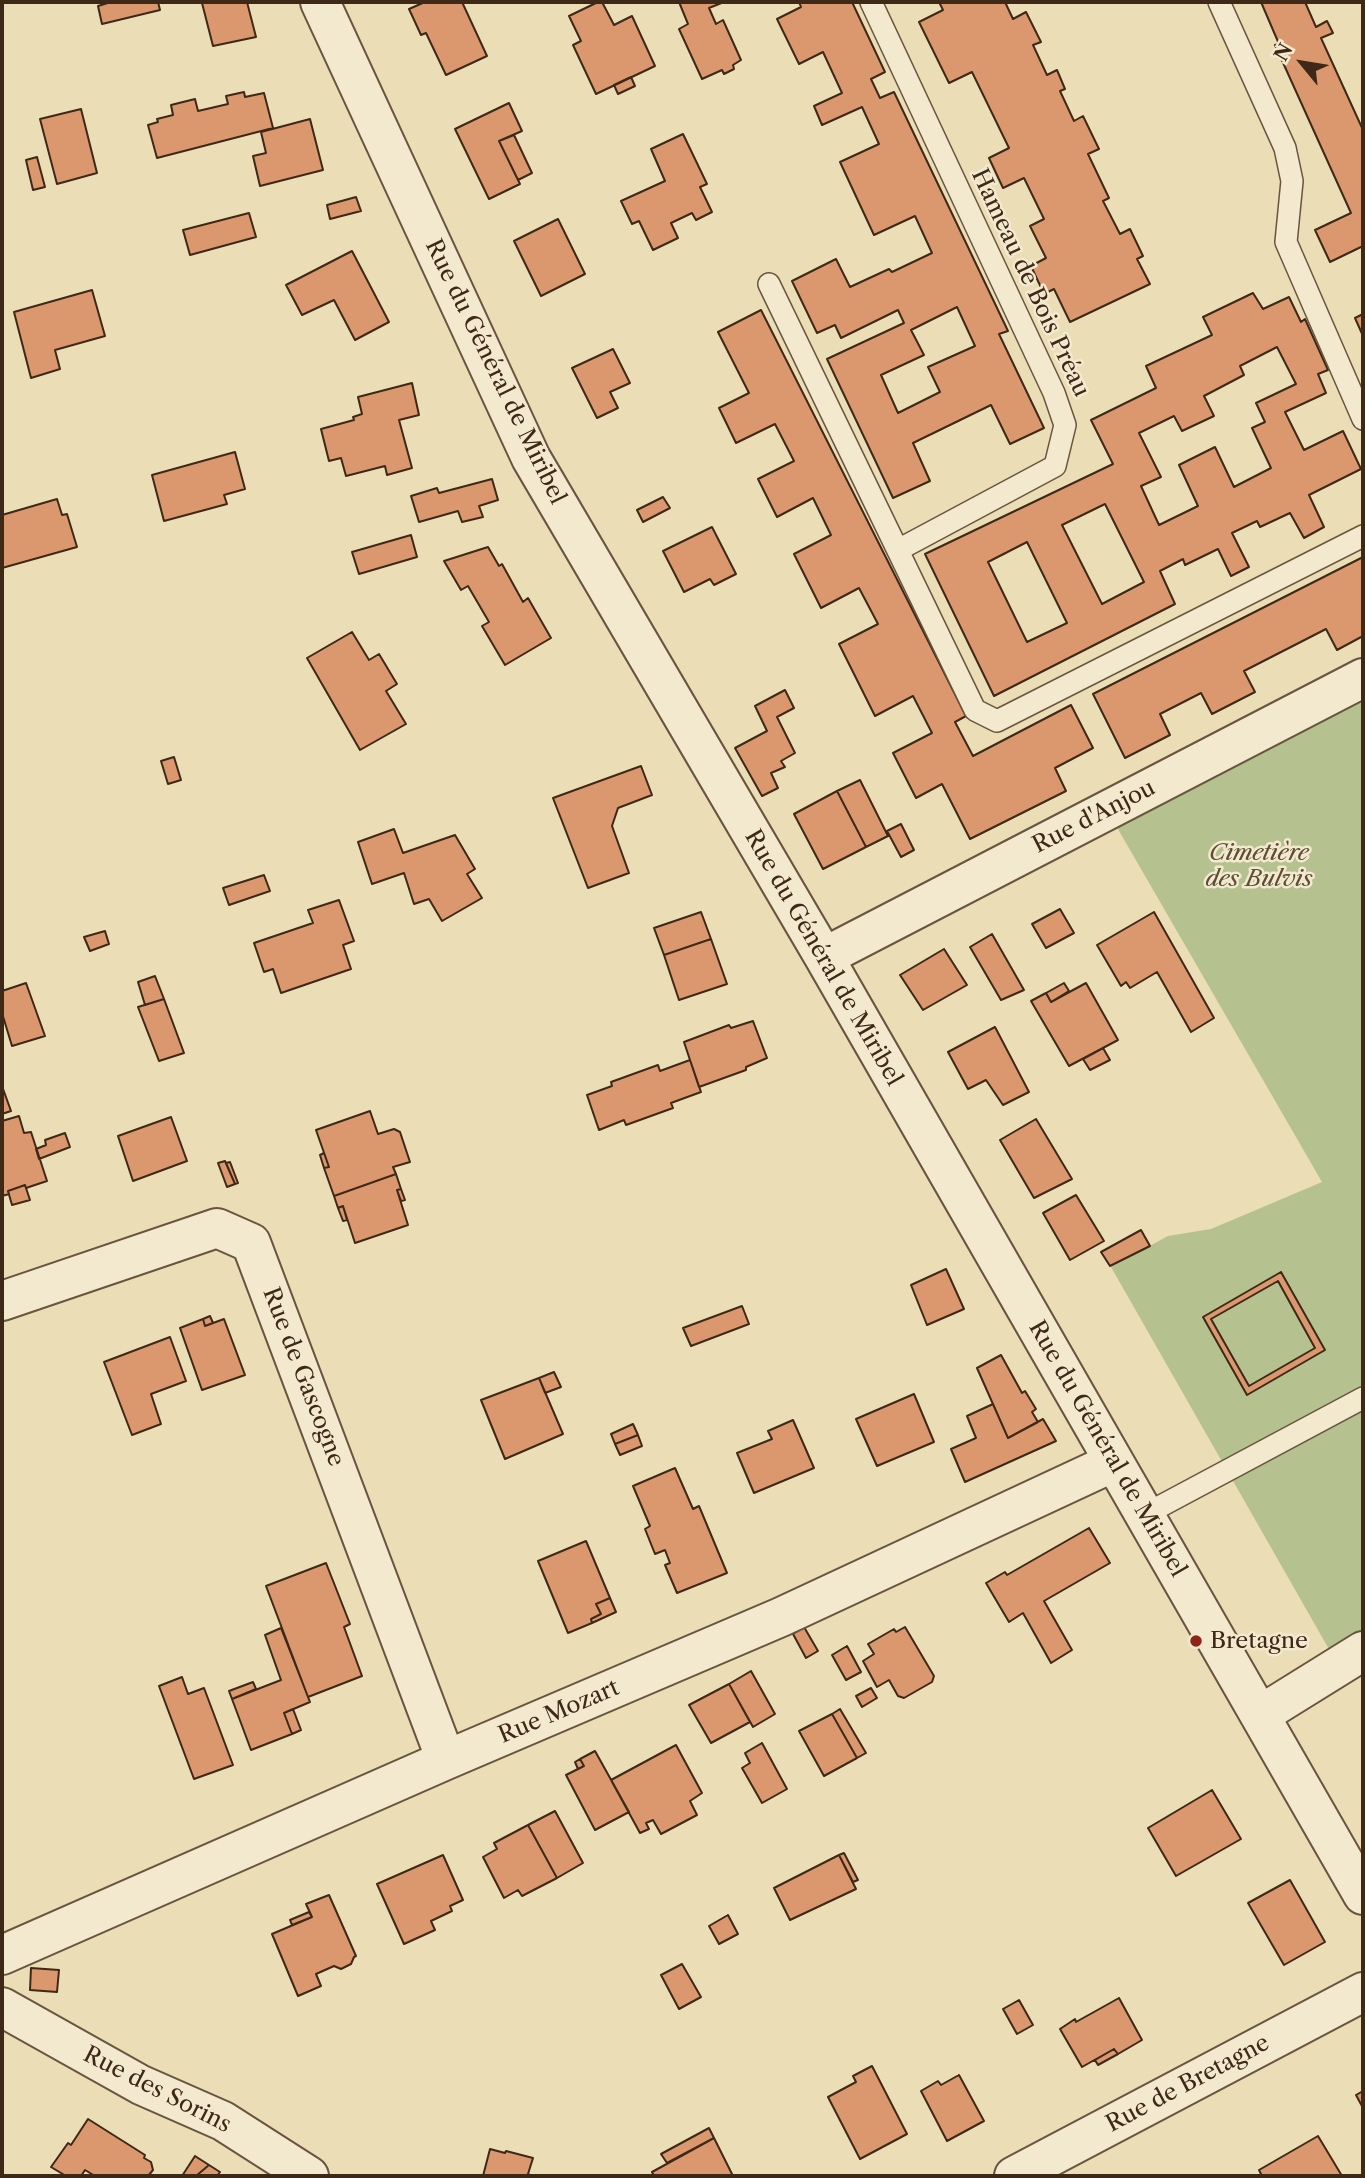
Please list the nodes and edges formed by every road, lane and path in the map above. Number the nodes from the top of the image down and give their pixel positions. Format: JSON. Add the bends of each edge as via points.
{"nodes":[{"id":1,"x":320,"y":2,"type":"edge"},
{"id":2,"x":871,"y":2,"type":"edge"},
{"id":3,"x":1219,"y":2,"type":"edge"},
{"id":4,"x":769,"y":284,"type":"dead end"},
{"id":5,"x":1363,"y":419,"type":"edge"},
{"id":6,"x":1363,"y":536,"type":"edge"},
{"id":7,"x":898,"y":550,"type":"junction"},
{"id":8,"x":1363,"y":678,"type":"edge"},
{"id":9,"x":824,"y":957,"type":"junction"},
{"id":10,"x":2,"y":1301,"type":"edge"},
{"id":11,"x":1363,"y":1398,"type":"edge"},
{"id":12,"x":1114,"y":1462,"type":"junction"},
{"id":13,"x":1144,"y":1515,"type":"junction"},
{"id":14,"x":1363,"y":1651,"type":"edge"},
{"id":15,"x":1260,"y":1714,"type":"junction"},
{"id":16,"x":446,"y":1760,"type":"junction"},
{"id":17,"x":1363,"y":1895,"type":"edge"},
{"id":18,"x":2,"y":1955,"type":"edge"},
{"id":19,"x":1363,"y":1992,"type":"edge"},
{"id":20,"x":2,"y":2007,"type":"edge"},
{"id":21,"x":309,"y":2176,"type":"edge"},
{"id":22,"x":1014,"y":2176,"type":"edge"}],
"edges":[{"from":1,"to":9,"type":"street","name":"Rue du Général de Miribel","via":[[531,458]]},
{"from":2,"to":7,"type":"lane","name":"Hameau de Bois Préau","via":[[1065,425],[1055,466]]},
{"from":3,"to":5,"type":"lane","via":[[1285,148],[1292,181],[1286,242]]},
{"from":4,"to":7,"type":"lane"},
{"from":6,"to":7,"type":"lane","via":[[997,721],[975,710]]},
{"from":8,"to":9,"type":"street","name":"Rue d'Anjou"},
{"from":9,"to":12,"type":"street","name":"Rue du Général de Miribel"},
{"from":10,"to":16,"type":"street","name":"Rue de Gascogne","via":[[217,1228],[251,1243]]},
{"from":11,"to":13,"type":"lane"},
{"from":12,"to":13,"type":"street","name":"Rue du Général de Miribel"},
{"from":12,"to":16,"type":"street","name":"Rue Mozart","via":[[781,1617]]},
{"from":13,"to":15,"type":"street","name":"Rue du Général de Miribel"},
{"from":14,"to":15,"type":"street"},
{"from":15,"to":17,"type":"street","name":"Rue du Général de Miribel"},
{"from":16,"to":18,"type":"street","name":"Rue Mozart"},
{"from":19,"to":22,"type":"street","name":"Rue de Bretagne"},
{"from":20,"to":21,"type":"street","name":"Rue des Sorins","via":[[141,2085],[223,2121]]}]}
